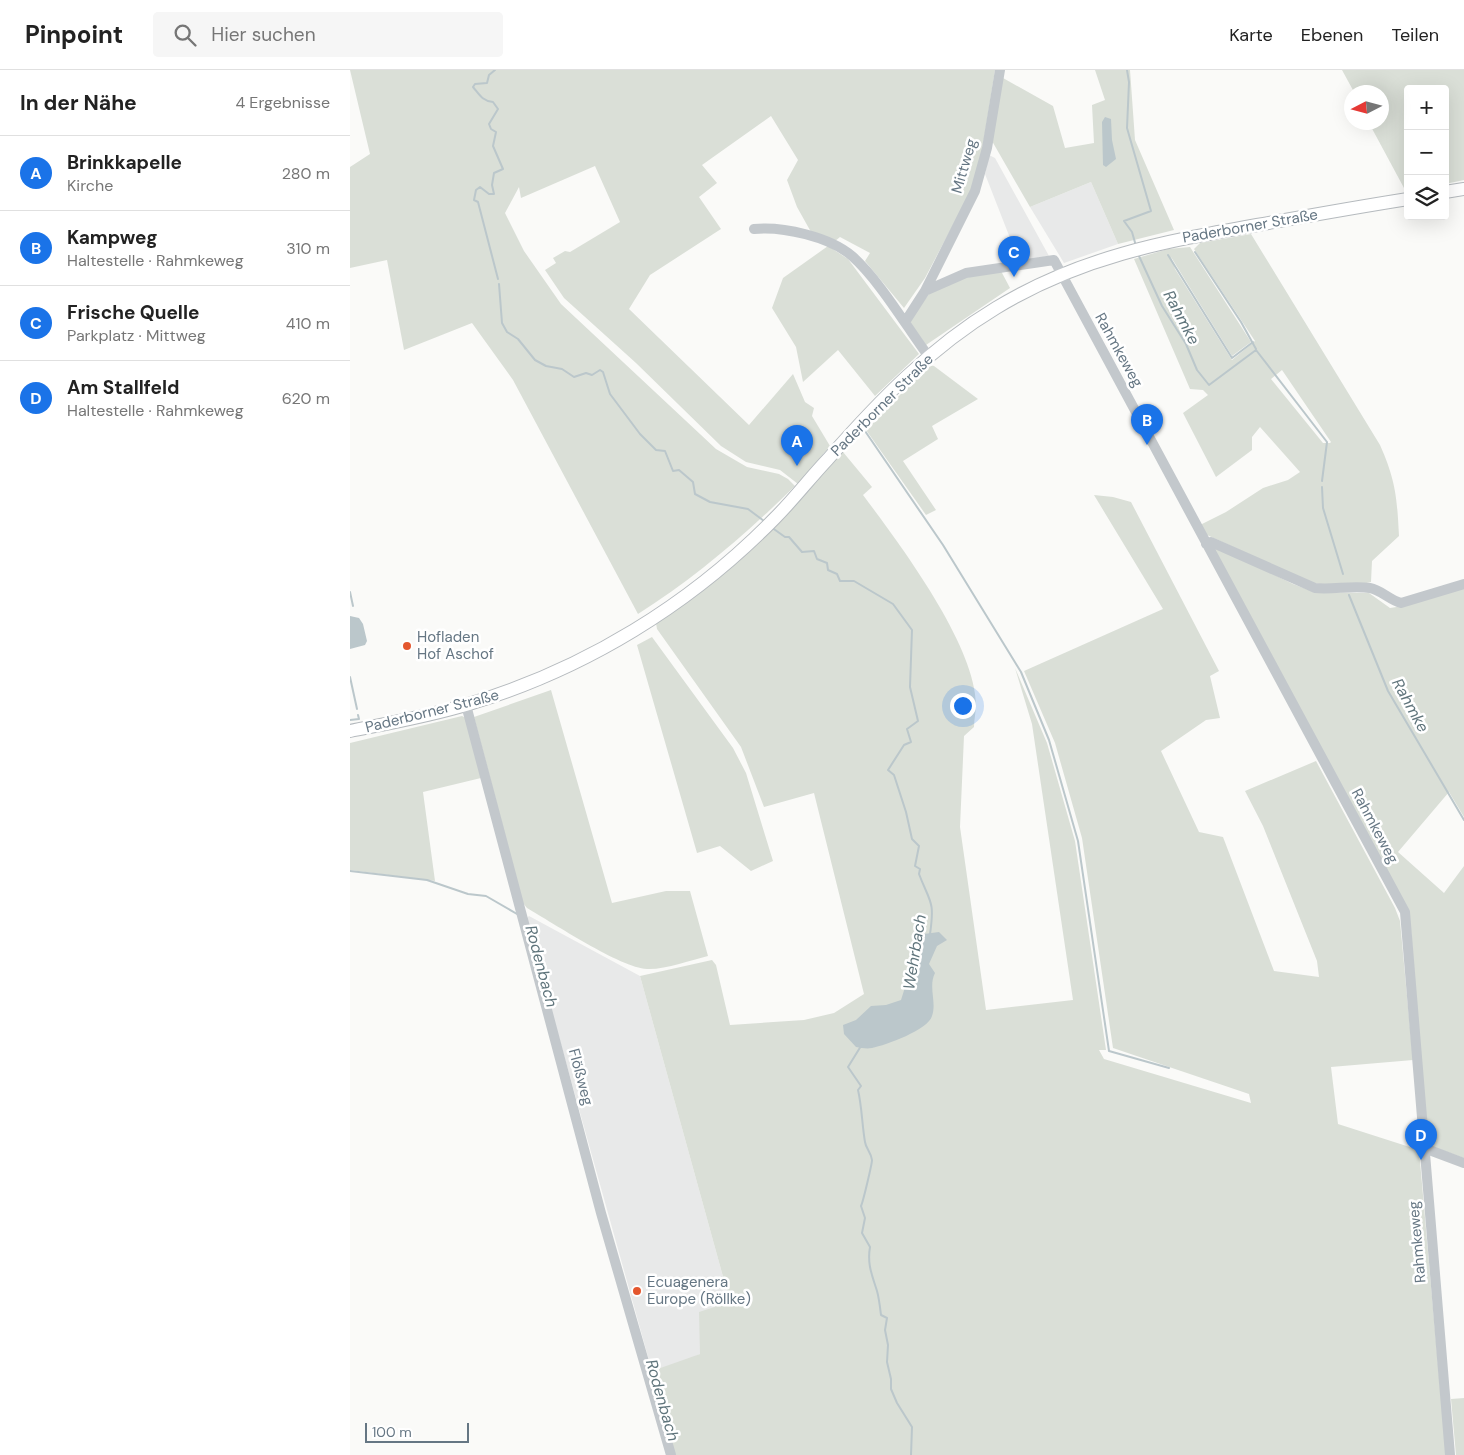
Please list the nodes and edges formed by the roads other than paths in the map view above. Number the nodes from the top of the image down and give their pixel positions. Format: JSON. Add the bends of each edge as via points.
{"nodes":[{"id":1,"x":1000,"y":70,"type":"edge"},
{"id":2,"x":1464,"y":189,"type":"edge"},
{"id":3,"x":1449,"y":191,"type":"edge"},
{"id":4,"x":1404,"y":200,"type":"edge"},
{"id":5,"x":754,"y":229,"type":"dead end"},
{"id":6,"x":1061,"y":274,"type":"junction"},
{"id":7,"x":925,"y":291,"type":"junction"},
{"id":8,"x":905,"y":322,"type":"junction"},
{"id":9,"x":928,"y":356,"type":"junction"},
{"id":10,"x":1206,"y":544,"type":"junction"},
{"id":11,"x":1464,"y":584,"type":"edge"},
{"id":12,"x":466,"y":705,"type":"junction"},
{"id":13,"x":350,"y":731,"type":"edge"},
{"id":14,"x":1424,"y":1148,"type":"junction"},
{"id":15,"x":1464,"y":1163,"type":"edge"},
{"id":16,"x":671,"y":1455,"type":"edge"},
{"id":17,"x":1450,"y":1455,"type":"edge"}],
"edges":[{"from":1,"to":7,"type":"street","name":"Mittweg","via":[[978,184]]},
{"from":2,"to":3,"type":"main road"},
{"from":4,"to":6,"type":"main road","name":"Paderborner Straße","via":[[1178,239],[1096,260]]},
{"from":5,"to":8,"type":"street","via":[[783,229],[844,250]]},
{"from":6,"to":7,"type":"street","via":[[1054,260],[966,273]]},
{"from":6,"to":9,"type":"main road","name":"Paderborner Straße","via":[[997,307]]},
{"from":6,"to":10,"type":"street","name":"Rahmkeweg"},
{"from":7,"to":8,"type":"street","name":"Mittweg"},
{"from":8,"to":9,"type":"street"},
{"from":9,"to":12,"type":"main road","name":"Paderborner Straße","via":[[877,405],[770,523],[688,594],[632,632],[558,671]]},
{"from":10,"to":11,"type":"street","via":[[1211,542],[1315,588],[1372,588],[1401,603]]},
{"from":10,"to":14,"type":"street","name":"Rahmkeweg","via":[[1405,912]]},
{"from":12,"to":13,"type":"main road","name":"Paderborner Straße"},
{"from":12,"to":16,"type":"street","name":"Flößweg","via":[[601,1213]]},
{"from":14,"to":15,"type":"street"},
{"from":14,"to":17,"type":"street","name":"Rahmkeweg"}]}
